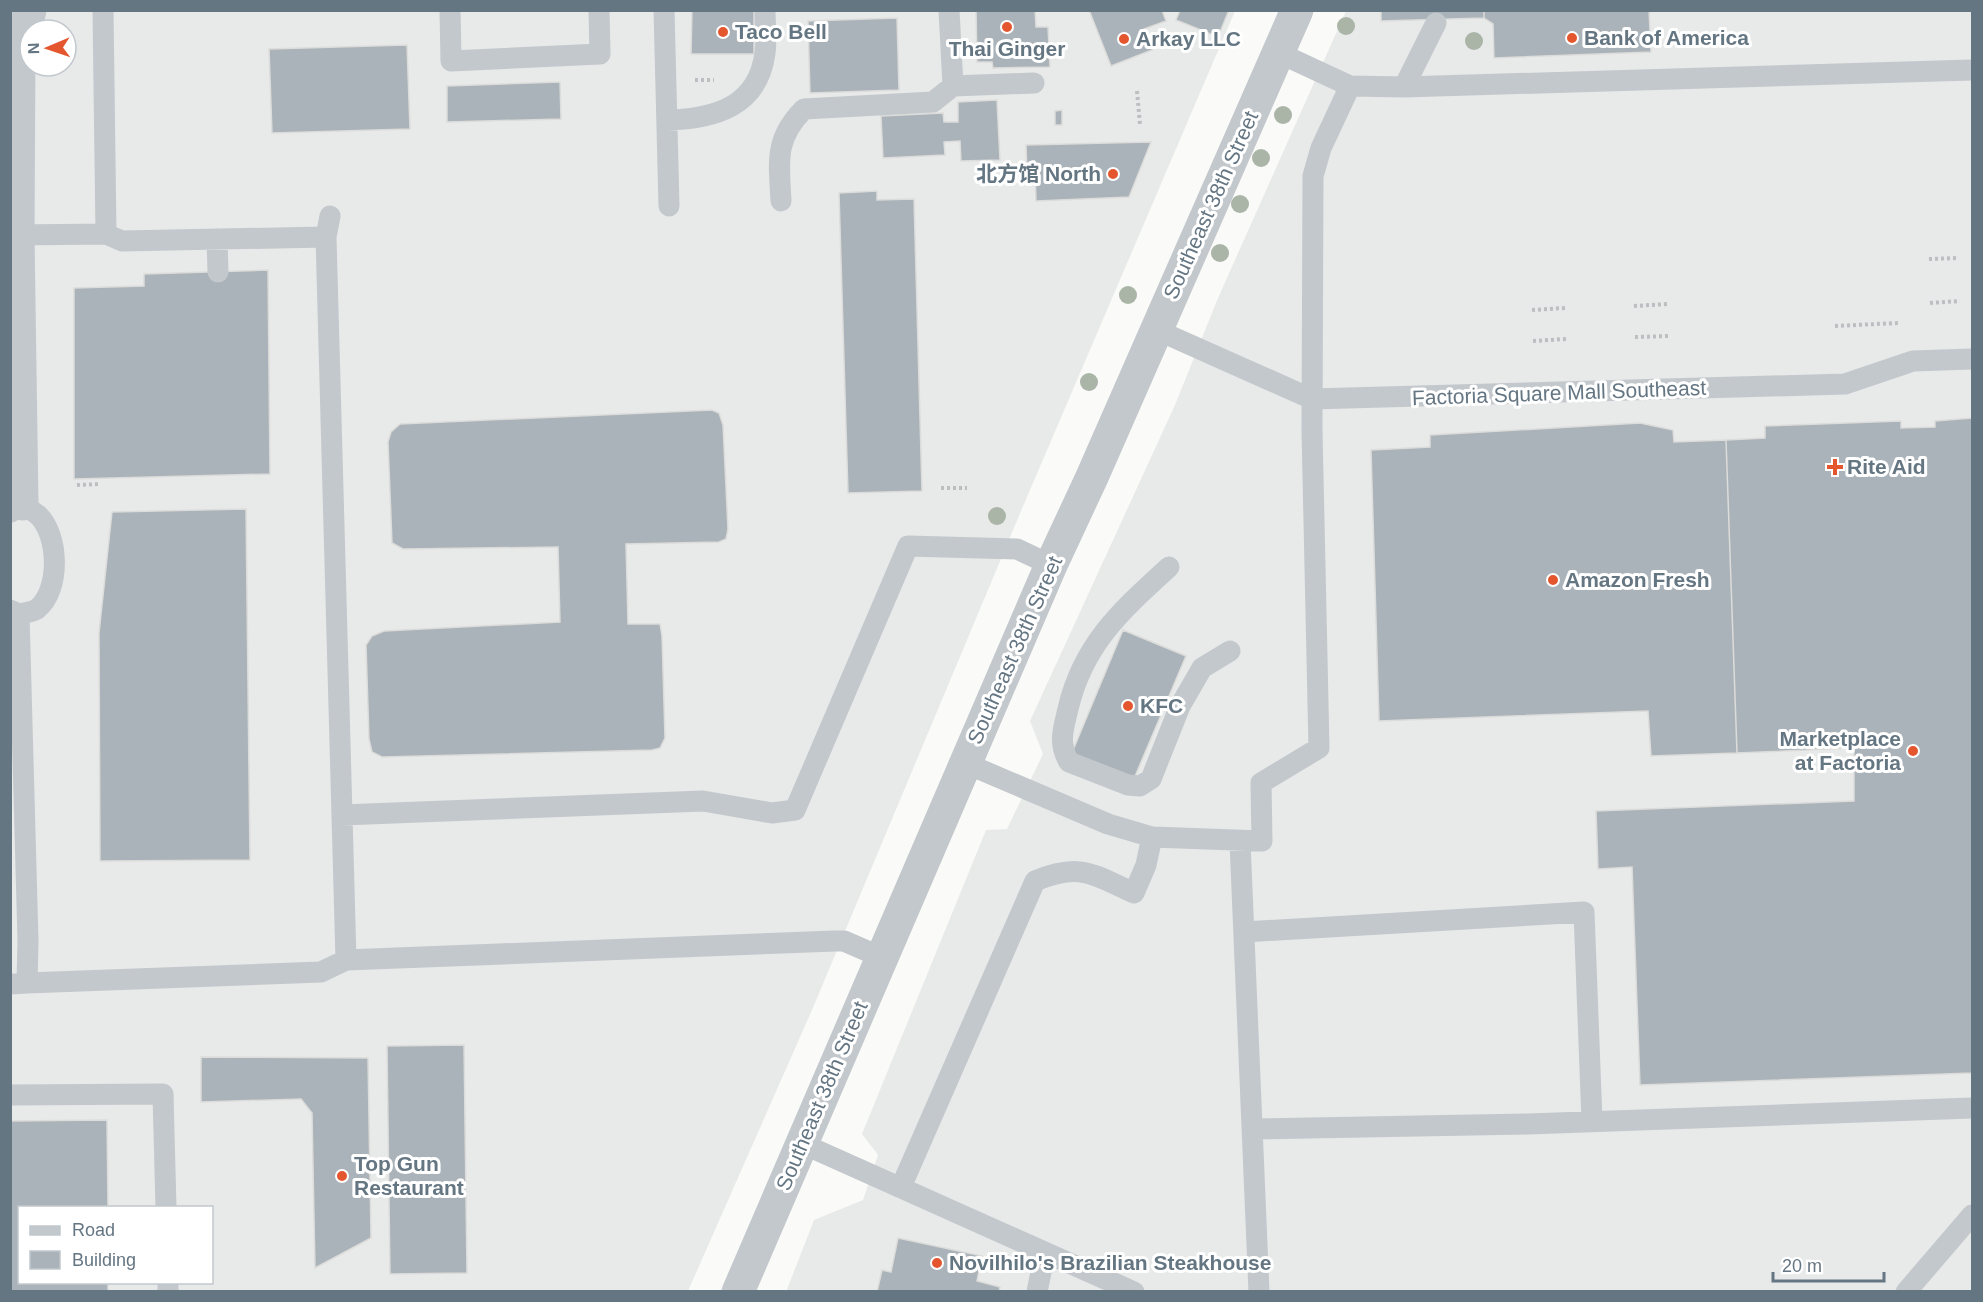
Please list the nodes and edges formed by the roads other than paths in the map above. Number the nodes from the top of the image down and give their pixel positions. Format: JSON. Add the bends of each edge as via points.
{"nodes":[{"id":1,"x":30,"y":10,"type":"edge"},
{"id":2,"x":102,"y":10,"type":"edge"},
{"id":3,"x":450,"y":10,"type":"edge"},
{"id":4,"x":599,"y":10,"type":"edge"},
{"id":5,"x":664,"y":10,"type":"edge"},
{"id":6,"x":765,"y":10,"type":"edge"},
{"id":7,"x":949,"y":10,"type":"edge"},
{"id":8,"x":1297,"y":10,"type":"edge"},
{"id":9,"x":1436,"y":23,"type":"dead end"},
{"id":10,"x":1279,"y":53,"type":"junction"},
{"id":11,"x":1972,"y":70,"type":"edge"},
{"id":12,"x":1034,"y":83,"type":"dead end"},
{"id":13,"x":953,"y":86,"type":"junction"},
{"id":14,"x":1350,"y":86,"type":"junction"},
{"id":15,"x":1404,"y":87,"type":"junction"},
{"id":16,"x":667,"y":120,"type":"junction"},
{"id":17,"x":781,"y":201,"type":"dead end"},
{"id":18,"x":669,"y":206,"type":"dead end"},
{"id":19,"x":330,"y":216,"type":"dead end"},
{"id":20,"x":106,"y":234,"type":"junction"},
{"id":21,"x":14,"y":235,"type":"edge"},
{"id":22,"x":326,"y":237,"type":"junction"},
{"id":23,"x":217,"y":239,"type":"junction"},
{"id":24,"x":218,"y":272,"type":"dead end"},
{"id":25,"x":1157,"y":330,"type":"junction"},
{"id":26,"x":1972,"y":359,"type":"edge"},
{"id":27,"x":1312,"y":399,"type":"junction"},
{"id":28,"x":16,"y":508,"type":"edge"},
{"id":29,"x":1051,"y":565,"type":"junction"},
{"id":30,"x":1169,"y":567,"type":"dead end"},
{"id":31,"x":15,"y":612,"type":"edge"},
{"id":32,"x":1230,"y":651,"type":"dead end"},
{"id":33,"x":965,"y":763,"type":"junction"},
{"id":34,"x":342,"y":815,"type":"junction"},
{"id":35,"x":1152,"y":837,"type":"junction"},
{"id":36,"x":1240,"y":842,"type":"junction"},
{"id":37,"x":1244,"y":932,"type":"junction"},
{"id":38,"x":881,"y":957,"type":"junction"},
{"id":39,"x":346,"y":960,"type":"junction"},
{"id":40,"x":19,"y":984,"type":"edge"},
{"id":41,"x":10,"y":1095,"type":"edge"},
{"id":42,"x":1972,"y":1108,"type":"edge"},
{"id":43,"x":1592,"y":1121,"type":"junction"},
{"id":44,"x":1252,"y":1129,"type":"junction"},
{"id":45,"x":803,"y":1143,"type":"junction"},
{"id":46,"x":901,"y":1188,"type":"junction"},
{"id":47,"x":166,"y":1206,"type":"edge"},
{"id":48,"x":1972,"y":1215,"type":"edge"},
{"id":49,"x":1045,"y":1252,"type":"junction"},
{"id":50,"x":738,"y":1292,"type":"edge"},
{"id":51,"x":1036,"y":1292,"type":"edge"},
{"id":52,"x":1134,"y":1292,"type":"edge"},
{"id":53,"x":1259,"y":1292,"type":"edge"},
{"id":54,"x":1906,"y":1292,"type":"edge"}],
"edges":[{"from":1,"to":21,"type":"street","via":[[19,51]]},
{"from":2,"to":20,"type":"lane"},
{"from":3,"to":4,"type":"lane","via":[[451,61],[600,54]]},
{"from":5,"to":16,"type":"lane"},
{"from":6,"to":16,"type":"lane","via":[[765,53],[753,86],[722,113],[697,120]]},
{"from":7,"to":13,"type":"lane"},
{"from":8,"to":10,"type":"street","name":"Southeast 38th Street"},
{"from":9,"to":15,"type":"lane"},
{"from":10,"to":14,"type":"lane"},
{"from":10,"to":25,"type":"street","name":"Southeast 38th Street"},
{"from":11,"to":15,"type":"lane"},
{"from":12,"to":13,"type":"lane"},
{"from":13,"to":17,"type":"lane","via":[[933,102],[804,109],[783,136],[779,154]]},
{"from":14,"to":15,"type":"lane"},
{"from":14,"to":27,"type":"lane","via":[[1321,148],[1313,176]]},
{"from":16,"to":18,"type":"lane"},
{"from":19,"to":22,"type":"lane"},
{"from":20,"to":21,"type":"lane"},
{"from":20,"to":23,"type":"lane","via":[[122,241]]},
{"from":21,"to":28,"type":"street"},
{"from":22,"to":23,"type":"lane"},
{"from":22,"to":34,"type":"lane"},
{"from":23,"to":24,"type":"lane"},
{"from":25,"to":27,"type":"lane","name":"Factoria Square Mall Southeast"},
{"from":25,"to":29,"type":"street","name":"Southeast 38th Street"},
{"from":26,"to":27,"type":"lane","name":"Factoria Square Mall Southeast","via":[[1913,361],[1845,384]]},
{"from":27,"to":36,"type":"lane","via":[[1319,748],[1261,783],[1262,841]]},
{"from":28,"to":31,"type":"lane","via":[[39,515],[48,530],[54,571],[43,602],[36,609]]},
{"from":29,"to":33,"type":"street","name":"Southeast 38th Street"},
{"from":29,"to":34,"type":"lane","via":[[1017,549],[908,546],[795,810],[772,813],[703,801]]},
{"from":30,"to":32,"type":"lane","via":[[1118,614],[1088,656],[1073,686],[1061,737],[1069,762],[1128,785],[1140,786],[1151,779],[1180,706],[1202,668]]},
{"from":31,"to":40,"type":"lane","via":[[24,709]]},
{"from":33,"to":35,"type":"lane","via":[[1108,824]]},
{"from":33,"to":38,"type":"street","name":"Southeast 38th Street"},
{"from":34,"to":39,"type":"lane"},
{"from":35,"to":36,"type":"lane"},
{"from":35,"to":46,"type":"lane","via":[[1134,893],[1083,870],[1058,871],[1035,881]]},
{"from":36,"to":37,"type":"lane"},
{"from":37,"to":43,"type":"lane","via":[[1584,912]]},
{"from":37,"to":44,"type":"lane"},
{"from":38,"to":39,"type":"lane","via":[[835,941]]},
{"from":38,"to":45,"type":"street","name":"Southeast 38th Street"},
{"from":39,"to":40,"type":"lane","via":[[321,972]]},
{"from":41,"to":47,"type":"lane","via":[[163,1094]]},
{"from":42,"to":43,"type":"lane"},
{"from":43,"to":44,"type":"lane"},
{"from":44,"to":53,"type":"lane"},
{"from":45,"to":46,"type":"lane"},
{"from":45,"to":50,"type":"street","name":"Southeast 38th Street"},
{"from":46,"to":49,"type":"lane"},
{"from":48,"to":54,"type":"lane"},
{"from":49,"to":51,"type":"lane"},
{"from":49,"to":52,"type":"lane"}]}
